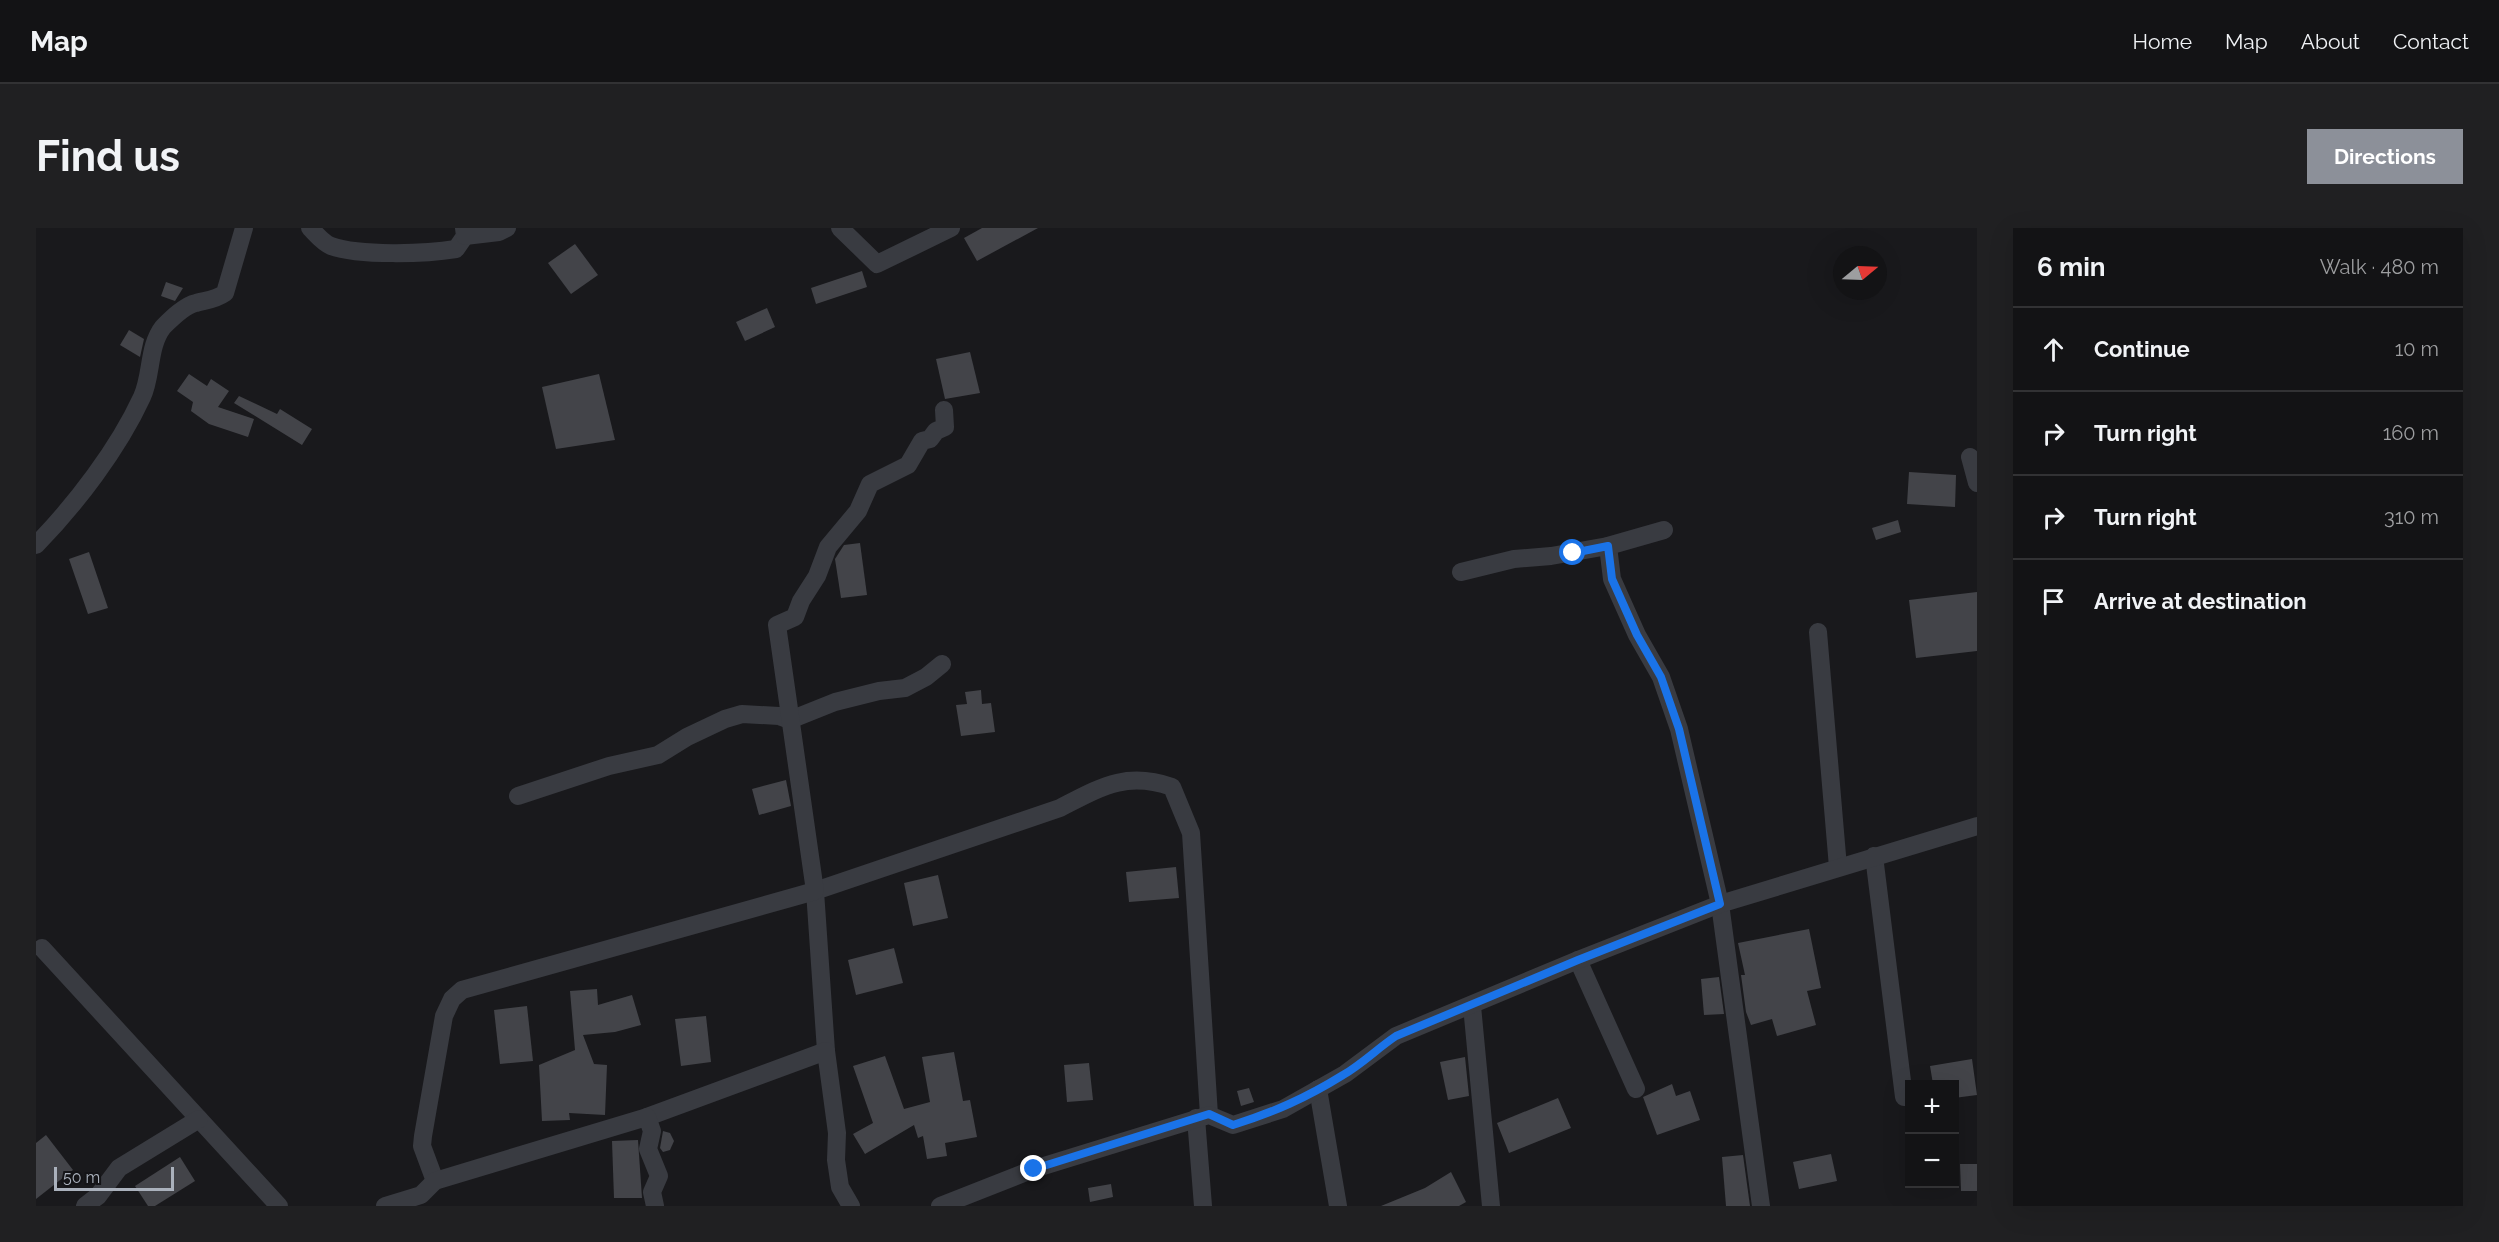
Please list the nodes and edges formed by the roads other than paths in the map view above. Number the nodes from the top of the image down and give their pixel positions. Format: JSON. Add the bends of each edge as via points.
{"nodes":[{"id":1,"x":244,"y":228,"type":"edge"},
{"id":2,"x":310,"y":228,"type":"edge"},
{"id":3,"x":507,"y":228,"type":"edge"},
{"id":4,"x":840,"y":228,"type":"edge"},
{"id":5,"x":951,"y":228,"type":"edge"},
{"id":6,"x":464,"y":232,"type":"edge"},
{"id":7,"x":944,"y":410,"type":"dead end"},
{"id":8,"x":1970,"y":457,"type":"dead end"},
{"id":9,"x":1977,"y":483,"type":"edge"},
{"id":10,"x":1664,"y":530,"type":"dead end"},
{"id":11,"x":36,"y":544,"type":"edge"},
{"id":12,"x":1608,"y":546,"type":"junction"},
{"id":13,"x":1461,"y":572,"type":"dead end"},
{"id":14,"x":1818,"y":632,"type":"dead end"},
{"id":15,"x":942,"y":664,"type":"dead end"},
{"id":16,"x":790,"y":720,"type":"junction"},
{"id":17,"x":518,"y":796,"type":"dead end"},
{"id":18,"x":1977,"y":826,"type":"edge"},
{"id":19,"x":1874,"y":856,"type":"junction"},
{"id":20,"x":1838,"y":867,"type":"junction"},
{"id":21,"x":816,"y":891,"type":"junction"},
{"id":22,"x":1720,"y":904,"type":"junction"},
{"id":23,"x":42,"y":948,"type":"dead end"},
{"id":24,"x":1578,"y":960,"type":"junction"},
{"id":25,"x":1472,"y":1006,"type":"junction"},
{"id":26,"x":826,"y":1051,"type":"junction"},
{"id":27,"x":1318,"y":1089,"type":"junction"},
{"id":28,"x":1636,"y":1089,"type":"dead end"},
{"id":29,"x":1904,"y":1097,"type":"dead end"},
{"id":30,"x":1203,"y":1116,"type":"junction"},
{"id":31,"x":647,"y":1117,"type":"junction"},
{"id":32,"x":199,"y":1119,"type":"junction"},
{"id":33,"x":435,"y":1181,"type":"junction"},
{"id":34,"x":948,"y":1204,"type":"edge"},
{"id":35,"x":85,"y":1206,"type":"edge"},
{"id":36,"x":279,"y":1206,"type":"edge"},
{"id":37,"x":385,"y":1206,"type":"edge"},
{"id":38,"x":655,"y":1206,"type":"edge"},
{"id":39,"x":851,"y":1206,"type":"edge"},
{"id":40,"x":1203,"y":1206,"type":"edge"},
{"id":41,"x":1338,"y":1206,"type":"edge"},
{"id":42,"x":1491,"y":1206,"type":"edge"},
{"id":43,"x":1761,"y":1206,"type":"edge"}],
"edges":[{"from":1,"to":11,"type":"street","via":[[225,293],[217,299],[193,303],[162,329],[143,394],[126,427],[64,516]]},
{"from":2,"to":6,"type":"street","via":[[328,245],[344,249],[431,253],[456,249]]},
{"from":3,"to":6,"type":"street","via":[[499,232]]},
{"from":4,"to":5,"type":"street","via":[[877,264]]},
{"from":7,"to":16,"type":"street","via":[[945,427],[922,441],[908,465],[870,484],[858,511],[828,547],[795,617],[777,626]]},
{"from":8,"to":9,"type":"street"},
{"from":10,"to":12,"type":"street"},
{"from":12,"to":13,"type":"street","via":[[1514,559]]},
{"from":12,"to":22,"type":"street","via":[[1612,579],[1661,677],[1679,729]]},
{"from":14,"to":20,"type":"street"},
{"from":15,"to":16,"type":"street","via":[[905,688],[835,702]]},
{"from":16,"to":17,"type":"street","via":[[741,714],[703,728],[658,755],[609,766]]},
{"from":16,"to":21,"type":"street"},
{"from":18,"to":19,"type":"street"},
{"from":19,"to":20,"type":"street"},
{"from":19,"to":29,"type":"street"},
{"from":20,"to":22,"type":"street"},
{"from":21,"to":26,"type":"street"},
{"from":21,"to":30,"type":"street","via":[[1060,808],[1122,780],[1142,779],[1172,787],[1191,833]]},
{"from":21,"to":33,"type":"street","via":[[462,990],[452,999],[444,1016],[423,1136],[422,1146]]},
{"from":22,"to":24,"type":"street"},
{"from":22,"to":43,"type":"street"},
{"from":23,"to":32,"type":"street"},
{"from":24,"to":25,"type":"street"},
{"from":24,"to":28,"type":"street"},
{"from":25,"to":27,"type":"street","via":[[1396,1036],[1346,1074]]},
{"from":25,"to":42,"type":"street"},
{"from":26,"to":31,"type":"street"},
{"from":26,"to":39,"type":"street","via":[[840,1187]]},
{"from":27,"to":30,"type":"street","via":[[1283,1109],[1233,1125]]},
{"from":27,"to":41,"type":"street"},
{"from":30,"to":34,"type":"street","via":[[1034,1169]]},
{"from":30,"to":40,"type":"street"},
{"from":31,"to":33,"type":"street"},
{"from":31,"to":38,"type":"street","via":[[651,1131],[648,1149],[659,1176],[652,1192]]},
{"from":32,"to":35,"type":"street","via":[[119,1168],[98,1196]]},
{"from":32,"to":36,"type":"street"},
{"from":33,"to":37,"type":"street","via":[[422,1195]]}]}
